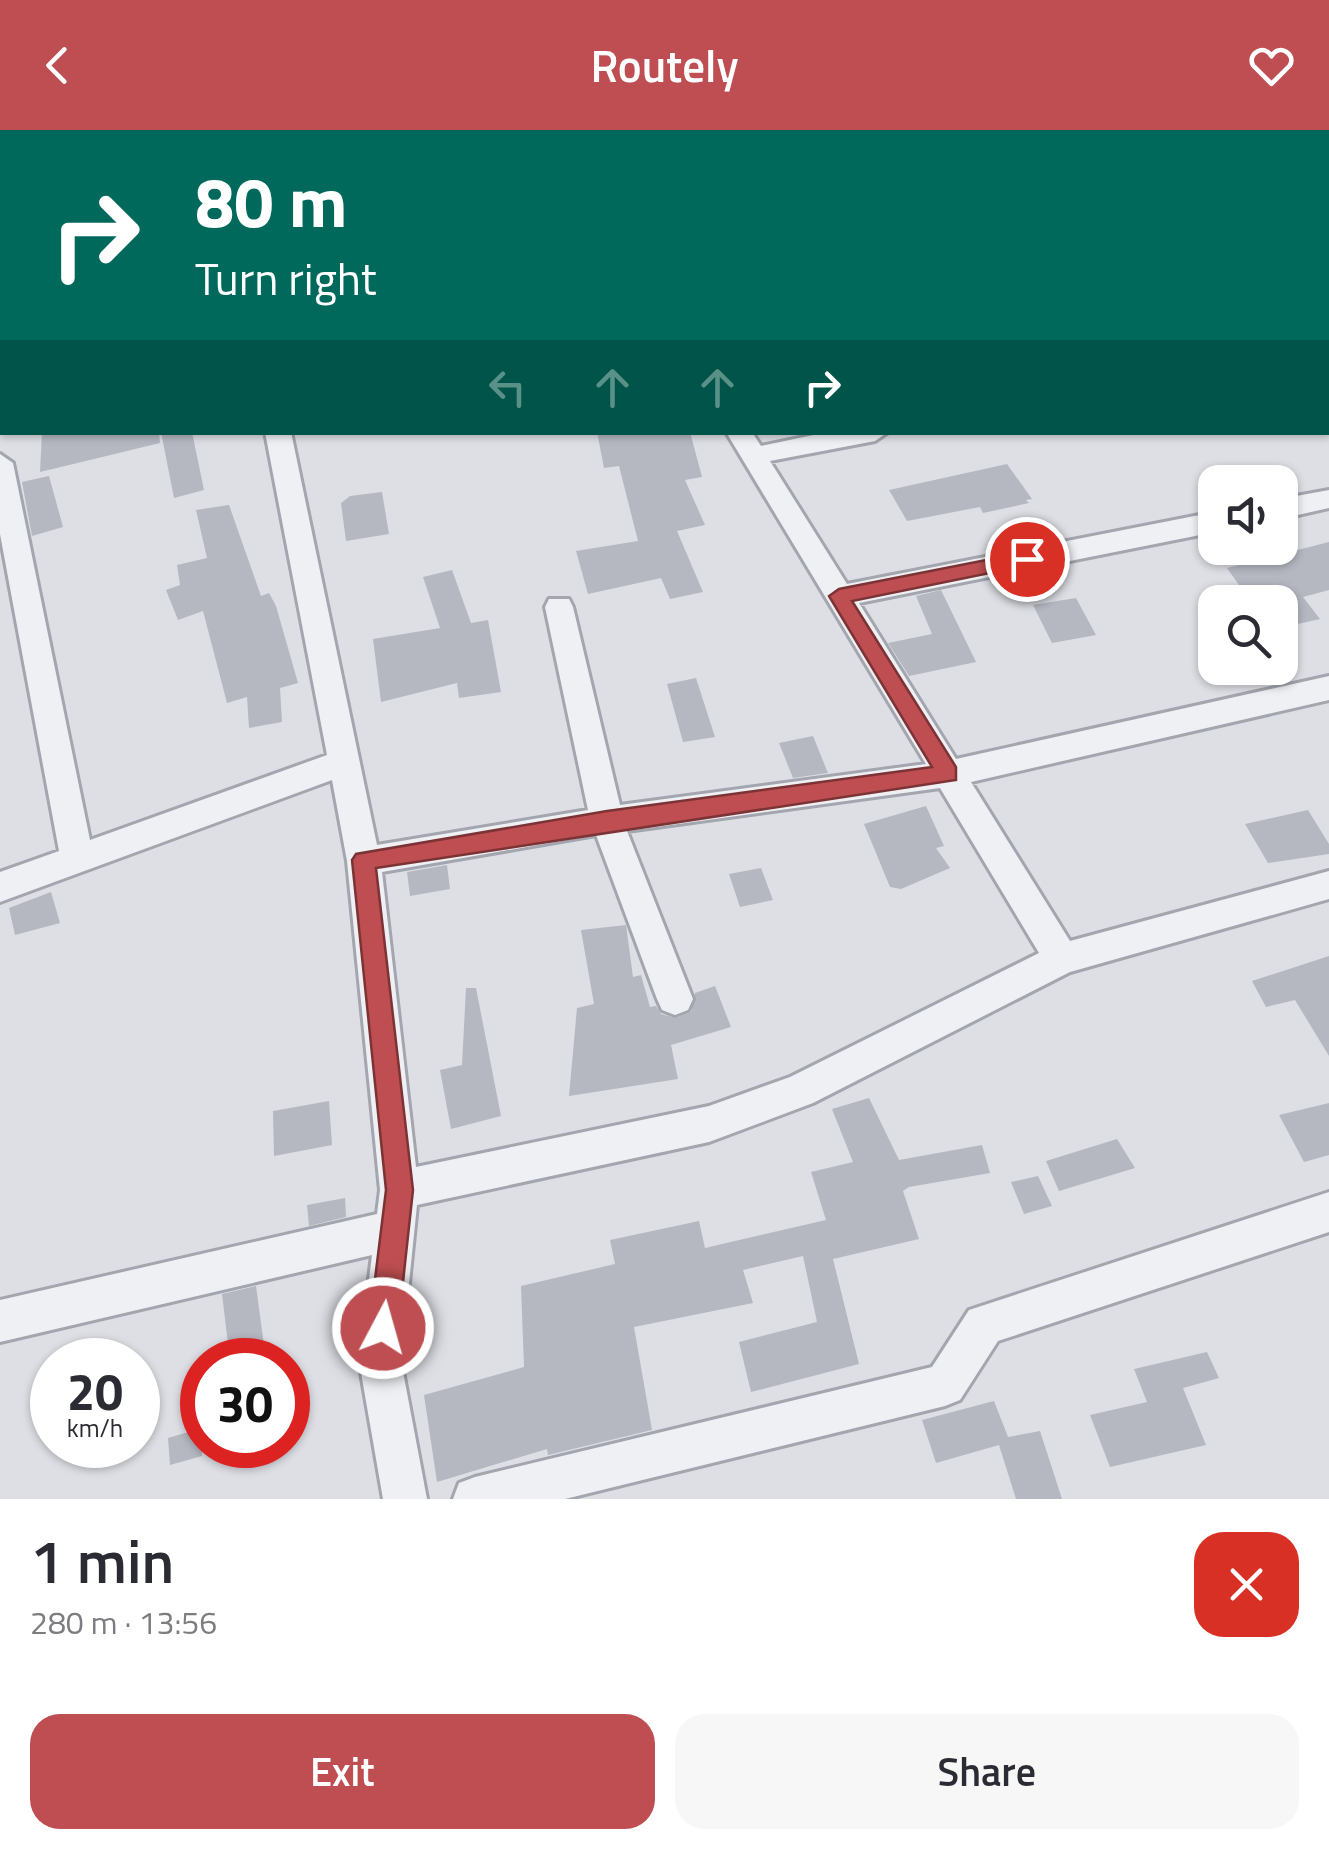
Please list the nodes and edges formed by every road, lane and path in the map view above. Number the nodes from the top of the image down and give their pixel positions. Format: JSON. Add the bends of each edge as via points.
{"nodes":[{"id":1,"x":279,"y":435,"type":"edge"},
{"id":2,"x":843,"y":435,"type":"edge"},
{"id":3,"x":746,"y":444,"type":"edge"},
{"id":4,"x":0,"y":463,"type":"edge"},
{"id":5,"x":1329,"y":499,"type":"edge"},
{"id":6,"x":1298,"y":505,"type":"edge"},
{"id":7,"x":1198,"y":525,"type":"edge"},
{"id":8,"x":839,"y":596,"type":"junction"},
{"id":9,"x":559,"y":607,"type":"dead end"},
{"id":10,"x":1329,"y":688,"type":"edge"},
{"id":11,"x":344,"y":762,"type":"junction"},
{"id":12,"x":948,"y":774,"type":"junction"},
{"id":13,"x":607,"y":820,"type":"junction"},
{"id":14,"x":77,"y":859,"type":"junction"},
{"id":15,"x":364,"y":860,"type":"junction"},
{"id":16,"x":1329,"y":884,"type":"edge"},
{"id":17,"x":0,"y":887,"type":"edge"},
{"id":18,"x":1062,"y":959,"type":"junction"},
{"id":19,"x":675,"y":999,"type":"dead end"},
{"id":20,"x":399,"y":1190,"type":"junction"},
{"id":21,"x":1329,"y":1212,"type":"edge"},
{"id":22,"x":394,"y":1230,"type":"junction"},
{"id":23,"x":0,"y":1321,"type":"edge"},
{"id":24,"x":406,"y":1499,"type":"edge"},
{"id":25,"x":474,"y":1499,"type":"edge"}],
"edges":[{"from":1,"to":11,"type":"street"},
{"from":2,"to":3,"type":"street"},
{"from":3,"to":8,"type":"street"},
{"from":4,"to":14,"type":"street"},
{"from":5,"to":6,"type":"street"},
{"from":7,"to":8,"type":"street"},
{"from":8,"to":12,"type":"street"},
{"from":9,"to":13,"type":"street"},
{"from":10,"to":12,"type":"street"},
{"from":11,"to":14,"type":"street"},
{"from":11,"to":15,"type":"street"},
{"from":12,"to":13,"type":"street"},
{"from":12,"to":18,"type":"street"},
{"from":13,"to":15,"type":"street"},
{"from":13,"to":19,"type":"street"},
{"from":14,"to":17,"type":"street"},
{"from":15,"to":20,"type":"street"},
{"from":16,"to":18,"type":"street"},
{"from":18,"to":20,"type":"street","via":[[800,1091],[710,1124]]},
{"from":20,"to":22,"type":"street"},
{"from":21,"to":25,"type":"street","via":[[984,1325],[945,1385]]},
{"from":22,"to":23,"type":"street"},
{"from":22,"to":24,"type":"street","via":[[380,1362]]}]}
